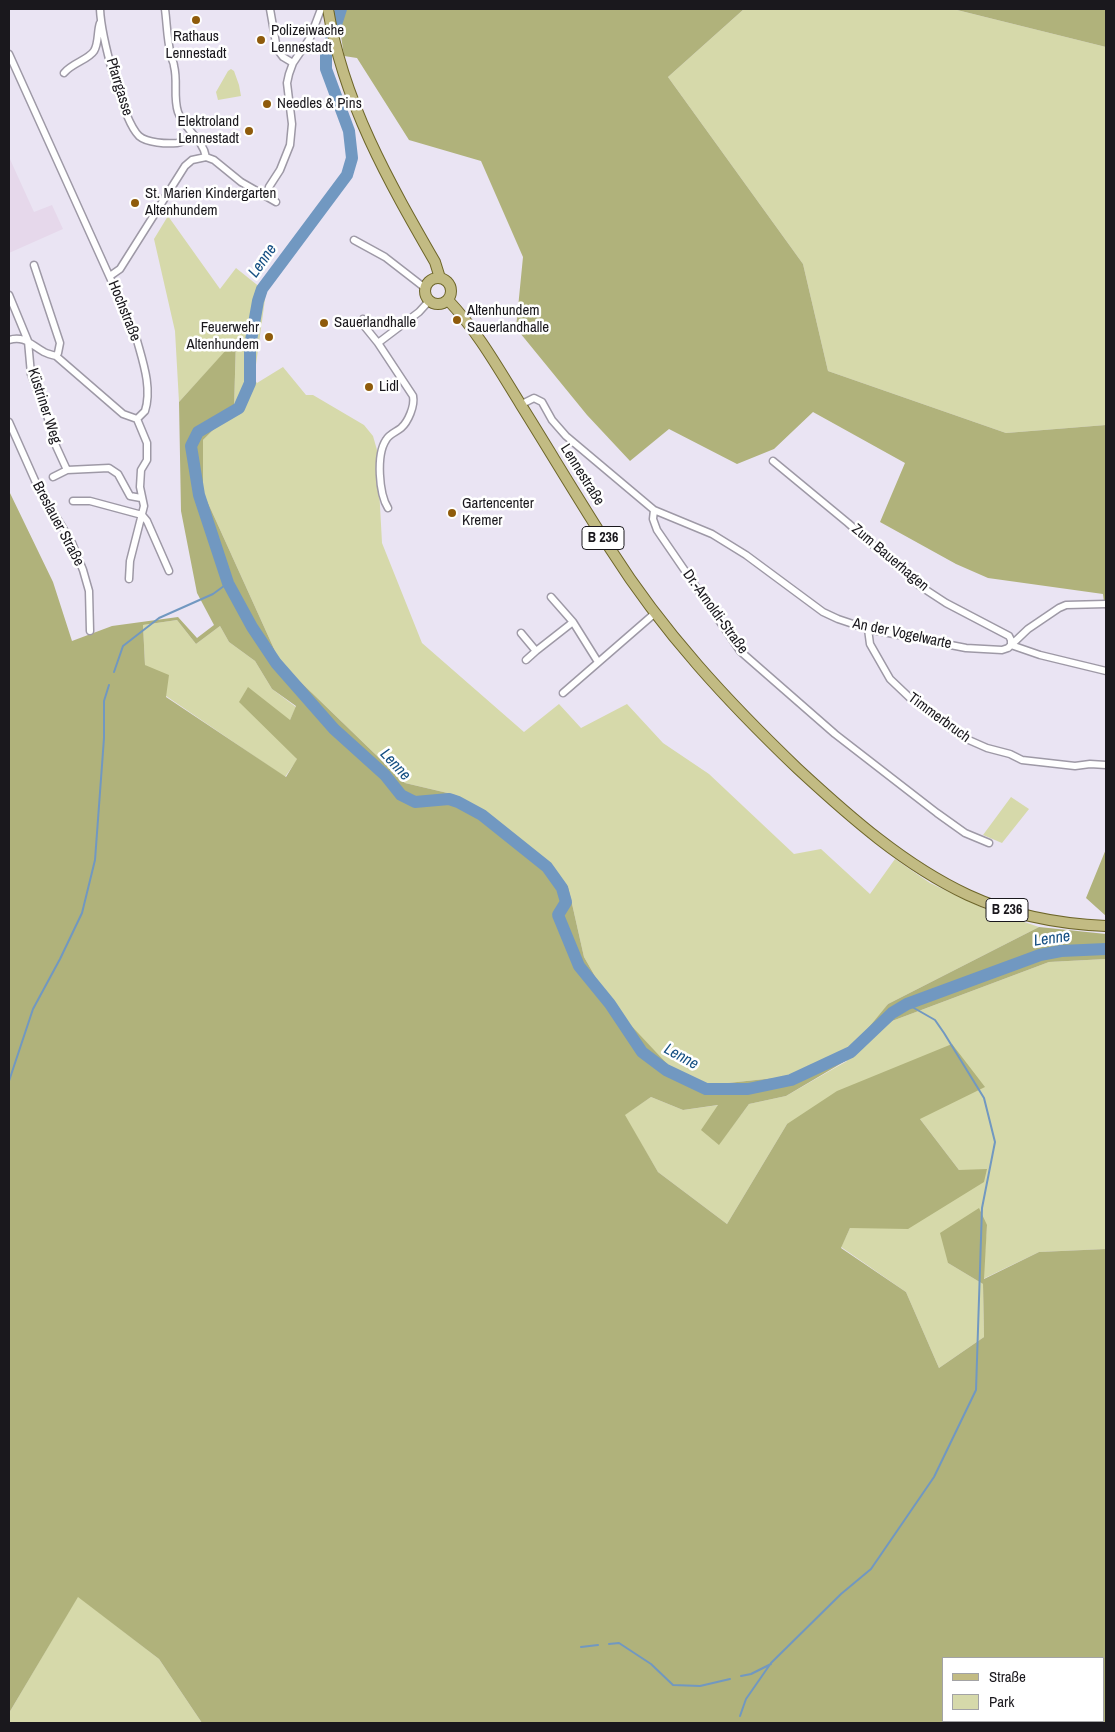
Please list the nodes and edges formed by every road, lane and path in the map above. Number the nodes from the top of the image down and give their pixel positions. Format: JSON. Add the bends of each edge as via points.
{"nodes":[{"id":1,"x":100,"y":9,"type":"edge"},
{"id":2,"x":165,"y":9,"type":"edge"},
{"id":3,"x":270,"y":9,"type":"edge"},
{"id":4,"x":321,"y":9,"type":"edge"},
{"id":5,"x":328,"y":9,"type":"edge"},
{"id":6,"x":101,"y":21,"type":"junction"},
{"id":7,"x":9,"y":54,"type":"edge"},
{"id":8,"x":292,"y":63,"type":"junction"},
{"id":9,"x":64,"y":73,"type":"dead end"},
{"id":10,"x":194,"y":135,"type":"junction"},
{"id":11,"x":206,"y":157,"type":"junction"},
{"id":12,"x":269,"y":198,"type":"junction"},
{"id":13,"x":276,"y":202,"type":"dead end"},
{"id":14,"x":354,"y":240,"type":"dead end"},
{"id":15,"x":34,"y":265,"type":"dead end"},
{"id":16,"x":110,"y":276,"type":"junction"},
{"id":17,"x":440,"y":278,"type":"junction"},
{"id":18,"x":425,"y":288,"type":"junction"},
{"id":19,"x":9,"y":295,"type":"edge"},
{"id":20,"x":448,"y":300,"type":"junction"},
{"id":21,"x":429,"y":301,"type":"junction"},
{"id":22,"x":363,"y":319,"type":"dead end"},
{"id":23,"x":9,"y":340,"type":"edge"},
{"id":24,"x":28,"y":341,"type":"junction"},
{"id":25,"x":378,"y":342,"type":"junction"},
{"id":26,"x":56,"y":356,"type":"junction"},
{"id":27,"x":520,"y":405,"type":"junction"},
{"id":28,"x":137,"y":419,"type":"junction"},
{"id":29,"x":9,"y":422,"type":"edge"},
{"id":30,"x":773,"y":460,"type":"dead end"},
{"id":31,"x":67,"y":470,"type":"junction"},
{"id":32,"x":53,"y":477,"type":"dead end"},
{"id":33,"x":141,"y":498,"type":"junction"},
{"id":34,"x":73,"y":500,"type":"dead end"},
{"id":35,"x":388,"y":508,"type":"dead end"},
{"id":36,"x":654,"y":510,"type":"junction"},
{"id":37,"x":142,"y":514,"type":"junction"},
{"id":38,"x":169,"y":571,"type":"dead end"},
{"id":39,"x":129,"y":580,"type":"dead end"},
{"id":40,"x":551,"y":597,"type":"dead end"},
{"id":41,"x":1106,"y":604,"type":"edge"},
{"id":42,"x":654,"y":614,"type":"junction"},
{"id":43,"x":573,"y":622,"type":"junction"},
{"id":44,"x":868,"y":629,"type":"junction"},
{"id":45,"x":90,"y":631,"type":"dead end"},
{"id":46,"x":522,"y":633,"type":"dead end"},
{"id":47,"x":1011,"y":645,"type":"junction"},
{"id":48,"x":536,"y":651,"type":"junction"},
{"id":49,"x":526,"y":660,"type":"dead end"},
{"id":50,"x":598,"y":662,"type":"junction"},
{"id":51,"x":1106,"y":671,"type":"edge"},
{"id":52,"x":562,"y":692,"type":"dead end"},
{"id":53,"x":1106,"y":765,"type":"edge"},
{"id":54,"x":990,"y":843,"type":"dead end"},
{"id":55,"x":1106,"y":926,"type":"edge"}],
"edges":[{"from":1,"to":6,"type":"street","name":"Pfarrgasse"},
{"from":2,"to":10,"type":"street","via":[[178,113]]},
{"from":3,"to":8,"type":"street","via":[[277,49]]},
{"from":4,"to":8,"type":"street","via":[[310,38]]},
{"from":5,"to":17,"type":"main road","number":"B 236","via":[[354,105],[435,262]]},
{"from":6,"to":9,"type":"street","via":[[94,52]]},
{"from":6,"to":10,"type":"street","name":"Pfarrgasse","via":[[128,120],[140,137],[172,143]]},
{"from":7,"to":16,"type":"street","name":"Hochstraße"},
{"from":8,"to":12,"type":"street","via":[[288,83],[292,116],[290,145],[269,187]]},
{"from":10,"to":11,"type":"street","via":[[205,149]]},
{"from":11,"to":12,"type":"street"},
{"from":11,"to":16,"type":"street","via":[[192,160],[185,166],[120,269]]},
{"from":12,"to":13,"type":"street"},
{"from":14,"to":18,"type":"street","via":[[385,257]]},
{"from":15,"to":26,"type":"street","via":[[60,343]]},
{"from":16,"to":28,"type":"street","name":"Hochstraße","via":[[135,333],[145,373],[147,406]]},
{"from":17,"to":18,"type":"main road","via":[[432,278]]},
{"from":17,"to":20,"type":"main road","number":"B 236","via":[[451,288]]},
{"from":18,"to":21,"type":"main road"},
{"from":19,"to":24,"type":"street","name":"Küstriner Weg"},
{"from":20,"to":21,"type":"main road","via":[[441,304]]},
{"from":20,"to":27,"type":"main road","name":"Lennestraße","number":"B 236","via":[[482,341]]},
{"from":21,"to":25,"type":"street"},
{"from":22,"to":25,"type":"street","via":[[361,322]]},
{"from":23,"to":24,"type":"street","via":[[20,338]]},
{"from":24,"to":26,"type":"street"},
{"from":24,"to":31,"type":"street","name":"Küstriner Weg","via":[[31,374]]},
{"from":25,"to":35,"type":"street","via":[[414,396],[404,425],[391,434],[382,447],[382,492]]},
{"from":26,"to":28,"type":"street","via":[[123,414]]},
{"from":27,"to":36,"type":"street","via":[[534,398],[542,402],[566,436]]},
{"from":27,"to":42,"type":"main road","name":"Lennestraße","number":"B 236"},
{"from":28,"to":33,"type":"street","via":[[147,443],[147,460],[141,470]]},
{"from":29,"to":45,"type":"street","name":"Breslauer Straße","via":[[37,485],[72,543],[83,570],[90,592]]},
{"from":30,"to":47,"type":"street","name":"Zum Bauerhagen","via":[[920,586],[1009,636]]},
{"from":31,"to":32,"type":"street"},
{"from":31,"to":33,"type":"street","via":[[109,468],[118,474],[130,496]]},
{"from":33,"to":37,"type":"street"},
{"from":34,"to":37,"type":"street"},
{"from":36,"to":44,"type":"street","name":"An der Vogelwarte","via":[[712,534],[823,612]]},
{"from":36,"to":54,"type":"street","name":"Dr.-Arnoldi-Straße","via":[[657,530],[740,651],[835,734],[930,808],[965,834]]},
{"from":37,"to":38,"type":"street"},
{"from":37,"to":39,"type":"street","via":[[130,561]]},
{"from":40,"to":43,"type":"street"},
{"from":41,"to":47,"type":"street","via":[[1066,604],[1028,629]]},
{"from":42,"to":50,"type":"street"},
{"from":42,"to":55,"type":"main road","name":"Lennestraße","number":"B 236","via":[[752,725],[818,788],[874,836],[917,867],[971,896],[1012,911],[1067,923]]},
{"from":43,"to":48,"type":"street"},
{"from":43,"to":50,"type":"street"},
{"from":44,"to":47,"type":"street","name":"An der Vogelwarte","via":[[966,648],[1002,650]]},
{"from":44,"to":53,"type":"street","name":"Timmerbruch","via":[[870,644],[894,683],[962,736],[1022,760],[1075,766]]},
{"from":46,"to":48,"type":"street"},
{"from":47,"to":51,"type":"street"},
{"from":48,"to":49,"type":"street"},
{"from":50,"to":52,"type":"street"}]}
